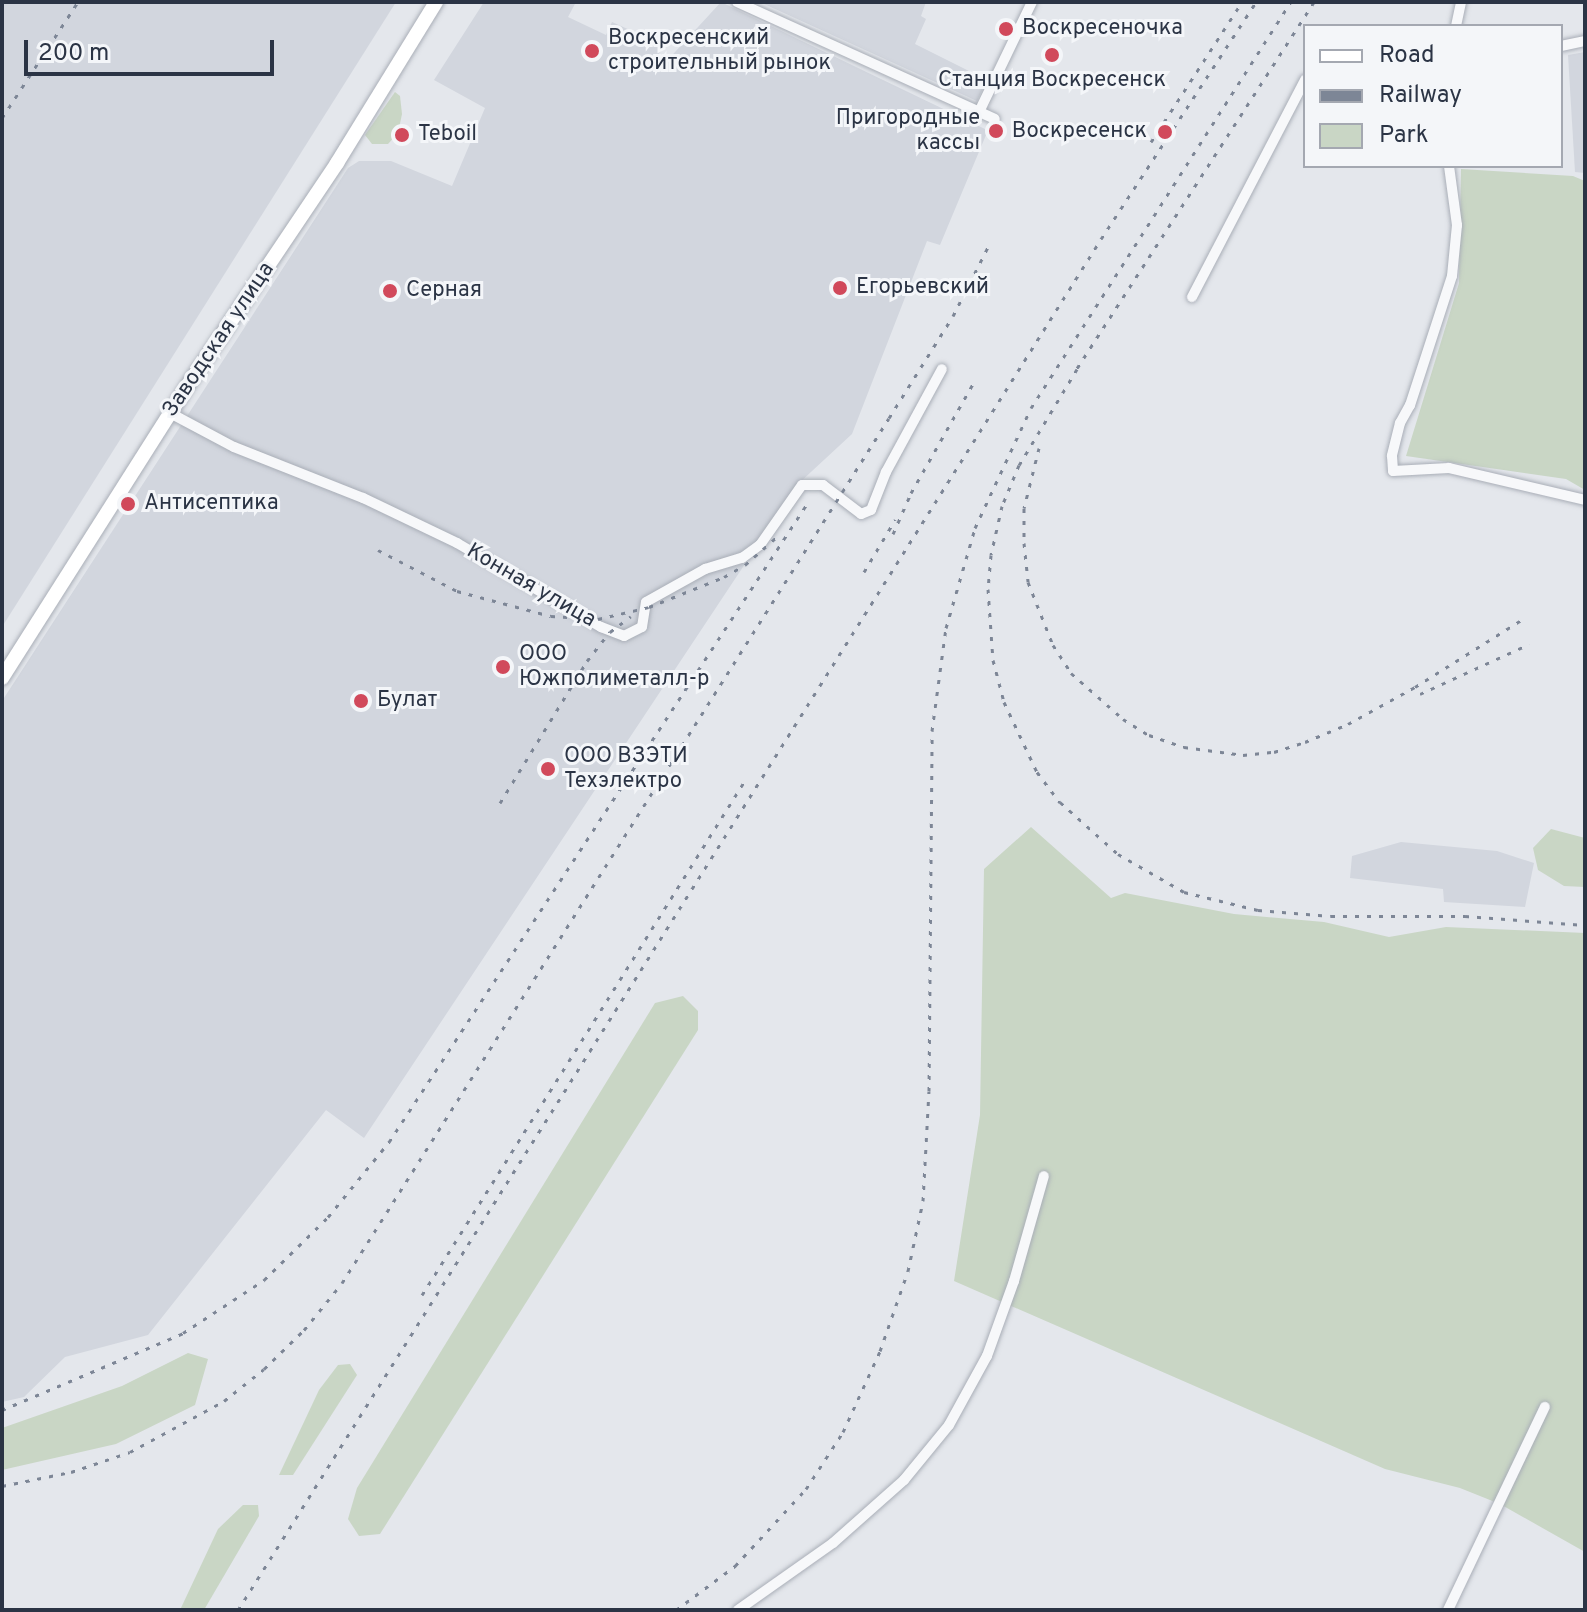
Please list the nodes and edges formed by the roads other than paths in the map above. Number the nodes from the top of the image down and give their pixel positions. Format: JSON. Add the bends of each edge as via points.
{"nodes":[{"id":1,"x":436,"y":2,"type":"edge"},
{"id":2,"x":737,"y":2,"type":"edge"},
{"id":3,"x":1032,"y":2,"type":"edge"},
{"id":4,"x":1461,"y":2,"type":"edge"},
{"id":5,"x":1456,"y":24,"type":"edge"},
{"id":6,"x":1585,"y":41,"type":"edge"},
{"id":7,"x":1563,"y":46,"type":"edge"},
{"id":8,"x":1303,"y":84,"type":"edge"},
{"id":9,"x":979,"y":112,"type":"junction"},
{"id":10,"x":995,"y":119,"type":"dead end"},
{"id":11,"x":1449,"y":168,"type":"edge"},
{"id":12,"x":1192,"y":297,"type":"dead end"},
{"id":13,"x":942,"y":369,"type":"dead end"},
{"id":14,"x":170,"y":413,"type":"junction"},
{"id":15,"x":1585,"y":500,"type":"edge"},
{"id":16,"x":2,"y":678,"type":"edge"},
{"id":17,"x":1044,"y":1176,"type":"dead end"},
{"id":18,"x":1545,"y":1407,"type":"dead end"},
{"id":19,"x":738,"y":1610,"type":"edge"},
{"id":20,"x":1448,"y":1610,"type":"edge"}],
"edges":[{"from":1,"to":14,"type":"street","name":"Заводская улица","via":[[314,198]]},
{"from":2,"to":9,"type":"street"},
{"from":3,"to":9,"type":"street"},
{"from":4,"to":5,"type":"street"},
{"from":6,"to":7,"type":"street"},
{"from":8,"to":12,"type":"street"},
{"from":9,"to":10,"type":"street"},
{"from":11,"to":15,"type":"street","via":[[1457,225],[1452,276],[1400,423],[1393,471],[1449,468]]},
{"from":13,"to":14,"type":"street","name":"Конная улица","via":[[871,510],[861,514],[823,485],[802,485],[760,545],[646,602],[642,627],[624,636],[457,543],[363,498],[234,447]]},
{"from":14,"to":16,"type":"street","name":"Заводская улица"},
{"from":17,"to":19,"type":"street","via":[[987,1356],[949,1425],[904,1480],[833,1543]]},
{"from":18,"to":20,"type":"street"}]}
